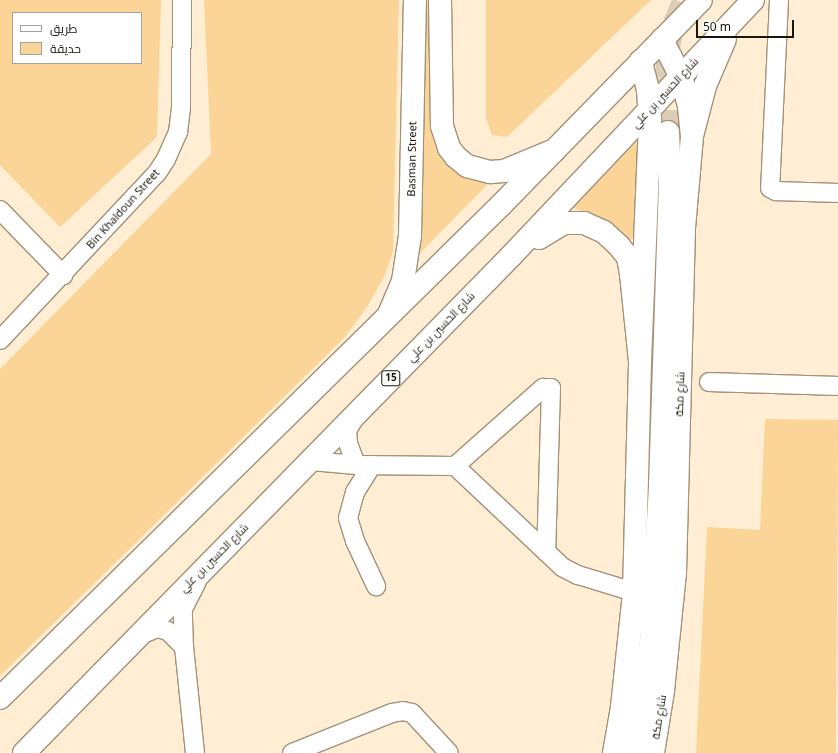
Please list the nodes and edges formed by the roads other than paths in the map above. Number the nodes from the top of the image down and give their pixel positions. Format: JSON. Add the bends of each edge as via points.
{"nodes":[{"id":1,"x":182,"y":0,"type":"edge"},
{"id":2,"x":415,"y":0,"type":"edge"},
{"id":3,"x":440,"y":0,"type":"edge"},
{"id":4,"x":701,"y":0,"type":"edge"},
{"id":5,"x":753,"y":0,"type":"edge"},
{"id":6,"x":780,"y":0,"type":"edge"},
{"id":7,"x":737,"y":17,"type":"junction"},
{"id":8,"x":662,"y":40,"type":"junction"},
{"id":9,"x":641,"y":61,"type":"junction"},
{"id":10,"x":681,"y":77,"type":"junction"},
{"id":11,"x":650,"y":110,"type":"junction"},
{"id":12,"x":668,"y":132,"type":"tunnel mouth"},
{"id":13,"x":692,"y":136,"type":"junction"},
{"id":14,"x":555,"y":150,"type":"junction"},
{"id":15,"x":838,"y":193,"type":"edge"},
{"id":16,"x":0,"y":210,"type":"edge"},
{"id":17,"x":511,"y":256,"type":"junction"},
{"id":18,"x":63,"y":275,"type":"junction"},
{"id":19,"x":390,"y":314,"type":"junction"},
{"id":20,"x":0,"y":340,"type":"edge"},
{"id":21,"x":640,"y":361,"type":"junction"},
{"id":22,"x":709,"y":382,"type":"dead end"},
{"id":23,"x":838,"y":386,"type":"edge"},
{"id":24,"x":358,"y":412,"type":"junction"},
{"id":25,"x":311,"y":461,"type":"junction"},
{"id":26,"x":364,"y":465,"type":"junction"},
{"id":27,"x":455,"y":466,"type":"junction"},
{"id":28,"x":546,"y":552,"type":"junction"},
{"id":29,"x":204,"y":569,"type":"junction"},
{"id":30,"x":376,"y":586,"type":"dead end"},
{"id":31,"x":634,"y":592,"type":"junction"},
{"id":32,"x":137,"y":636,"type":"junction"},
{"id":33,"x":184,"y":647,"type":"junction"},
{"id":34,"x":0,"y":698,"type":"edge"},
{"id":35,"x":24,"y":753,"type":"edge"},
{"id":36,"x":195,"y":753,"type":"edge"},
{"id":37,"x":292,"y":753,"type":"edge"},
{"id":38,"x":449,"y":753,"type":"edge"},
{"id":39,"x":614,"y":753,"type":"edge"},
{"id":40,"x":634,"y":753,"type":"edge"},
{"id":41,"x":653,"y":753,"type":"edge"}],
"edges":[{"from":1,"to":18,"type":"street","name":"Bin Khaldoun Street","via":[[181,108],[173,146],[157,173]]},
{"from":2,"to":19,"type":"main road","name":"Basman Street","via":[[410,236],[403,282]]},
{"from":3,"to":14,"type":"main road","via":[[442,126],[456,157],[477,170],[497,172],[519,166]]},
{"from":4,"to":8,"type":"main road"},
{"from":5,"to":7,"type":"main road","name":"شارع الحسين بن علي","number":"15"},
{"from":6,"to":15,"type":"street","via":[[770,188],[776,191]]},
{"from":7,"to":10,"type":"main road","name":"شارع الحسين بن علي","number":"15"},
{"from":7,"to":13,"type":"main road","via":[[712,68]]},
{"from":8,"to":9,"type":"main road"},
{"from":8,"to":10,"type":"main road","name":"شارع مكة"},
{"from":9,"to":11,"type":"main road"},
{"from":9,"to":14,"type":"main road"},
{"from":10,"to":11,"type":"main road","name":"شارع الحسين بن علي","number":"15"},
{"from":10,"to":13,"type":"main road","name":"شارع مكة"},
{"from":11,"to":17,"type":"main road","name":"شارع الحسين بن علي","number":"15"},
{"from":11,"to":21,"type":"main road"},
{"from":12,"to":40,"type":"main road","via":[[670,181],[660,485],[651,642]]},
{"from":13,"to":41,"type":"main road","name":"شارع مكة","via":[[684,228],[675,573],[663,691]]},
{"from":14,"to":19,"type":"main road"},
{"from":16,"to":18,"type":"street"},
{"from":17,"to":21,"type":"main road","via":[[564,223],[584,223],[610,236],[628,257]]},
{"from":17,"to":24,"type":"main road","name":"شارع الحسين بن علي","number":"15"},
{"from":18,"to":20,"type":"street","name":"Bin Khaldoun Street"},
{"from":19,"to":34,"type":"main road"},
{"from":21,"to":31,"type":"main road"},
{"from":22,"to":23,"type":"street"},
{"from":24,"to":25,"type":"main road","name":"شارع الحسين بن علي","number":"15"},
{"from":24,"to":26,"type":"street","via":[[347,431],[348,443]]},
{"from":25,"to":26,"type":"street"},
{"from":25,"to":29,"type":"main road","name":"شارع الحسين بن علي","number":"15"},
{"from":26,"to":27,"type":"street"},
{"from":26,"to":30,"type":"street","via":[[348,518]]},
{"from":27,"to":28,"type":"street"},
{"from":27,"to":28,"type":"street","via":[[543,388],[551,388]]},
{"from":28,"to":31,"type":"street","via":[[562,566],[578,575]]},
{"from":29,"to":32,"type":"main road","name":"شارع الحسين بن علي","number":"15"},
{"from":29,"to":33,"type":"street","via":[[183,609]]},
{"from":31,"to":39,"type":"main road","via":[[622,707]]},
{"from":32,"to":33,"type":"street","via":[[158,628],[168,632]]},
{"from":32,"to":35,"type":"main road","name":"شارع الحسين بن علي","number":"15"},
{"from":33,"to":36,"type":"street"},
{"from":37,"to":38,"type":"street","via":[[392,713],[403,711],[412,713]]}]}
